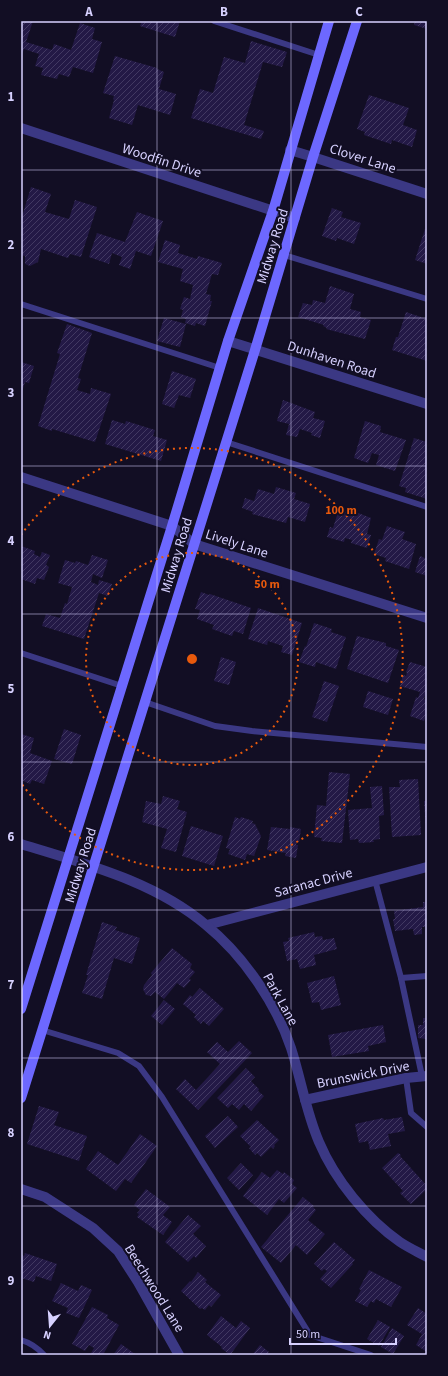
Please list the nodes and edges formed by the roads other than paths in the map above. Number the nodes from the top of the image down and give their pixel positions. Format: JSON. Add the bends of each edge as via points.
{"nodes":[{"id":1,"x":214,"y":21,"type":"edge"},
{"id":2,"x":329,"y":21,"type":"edge"},
{"id":3,"x":356,"y":21,"type":"edge"},
{"id":4,"x":319,"y":55,"type":"junction"},
{"id":5,"x":21,"y":128,"type":"edge"},
{"id":6,"x":290,"y":150,"type":"junction"},
{"id":7,"x":314,"y":157,"type":"junction"},
{"id":8,"x":427,"y":194,"type":"edge"},
{"id":9,"x":273,"y":211,"type":"junction"},
{"id":10,"x":295,"y":218,"type":"junction"},
{"id":11,"x":284,"y":255,"type":"junction"},
{"id":12,"x":427,"y":299,"type":"edge"},
{"id":13,"x":21,"y":304,"type":"edge"},
{"id":14,"x":228,"y":341,"type":"junction"},
{"id":15,"x":255,"y":350,"type":"junction"},
{"id":16,"x":220,"y":368,"type":"junction"},
{"id":17,"x":427,"y":404,"type":"edge"},
{"id":18,"x":226,"y":442,"type":"junction"},
{"id":19,"x":21,"y":477,"type":"edge"},
{"id":20,"x":427,"y":507,"type":"edge"},
{"id":21,"x":172,"y":526,"type":"junction"},
{"id":22,"x":194,"y":544,"type":"junction"},
{"id":23,"x":427,"y":618,"type":"edge"},
{"id":24,"x":21,"y":654,"type":"edge"},
{"id":25,"x":122,"y":686,"type":"junction"},
{"id":26,"x":145,"y":702,"type":"junction"},
{"id":27,"x":427,"y":747,"type":"edge"},
{"id":28,"x":21,"y":844,"type":"edge"},
{"id":29,"x":68,"y":859,"type":"junction"},
{"id":30,"x":427,"y":866,"type":"edge"},
{"id":31,"x":94,"y":867,"type":"junction"},
{"id":32,"x":375,"y":880,"type":"junction"},
{"id":33,"x":207,"y":925,"type":"junction"},
{"id":34,"x":427,"y":976,"type":"edge"},
{"id":35,"x":401,"y":978,"type":"junction"},
{"id":36,"x":21,"y":1009,"type":"edge"},
{"id":37,"x":42,"y":1030,"type":"junction"},
{"id":38,"x":424,"y":1076,"type":"edge"},
{"id":39,"x":406,"y":1078,"type":"junction"},
{"id":40,"x":21,"y":1098,"type":"edge"},
{"id":41,"x":305,"y":1100,"type":"junction"},
{"id":42,"x":427,"y":1127,"type":"edge"},
{"id":43,"x":21,"y":1189,"type":"edge"},
{"id":44,"x":427,"y":1257,"type":"edge"},
{"id":45,"x":21,"y":1340,"type":"edge"},
{"id":46,"x":44,"y":1355,"type":"edge"},
{"id":47,"x":179,"y":1355,"type":"edge"},
{"id":48,"x":371,"y":1355,"type":"edge"}],
"edges":[{"from":1,"to":4,"type":"lane"},
{"from":2,"to":4,"type":"main road","name":"Midway Road"},
{"from":3,"to":7,"type":"main road","name":"Midway Road"},
{"from":4,"to":6,"type":"main road","name":"Midway Road"},
{"from":5,"to":9,"type":"street","name":"Woodfin Drive"},
{"from":6,"to":7,"type":"street","name":"Clover Lane"},
{"from":6,"to":9,"type":"main road","name":"Midway Road"},
{"from":7,"to":8,"type":"street","name":"Clover Lane"},
{"from":7,"to":10,"type":"main road","name":"Midway Road"},
{"from":9,"to":10,"type":"street","name":"Woodfin Drive"},
{"from":9,"to":14,"type":"main road","name":"Midway Road"},
{"from":10,"to":11,"type":"main road","name":"Midway Road"},
{"from":11,"to":12,"type":"lane"},
{"from":11,"to":15,"type":"main road","name":"Midway Road"},
{"from":13,"to":16,"type":"lane"},
{"from":14,"to":15,"type":"street","name":"Dunhaven Road"},
{"from":14,"to":16,"type":"main road","name":"Midway Road"},
{"from":15,"to":17,"type":"street","name":"Dunhaven Road"},
{"from":15,"to":18,"type":"main road","name":"Midway Road"},
{"from":16,"to":21,"type":"main road","name":"Midway Road"},
{"from":18,"to":20,"type":"lane"},
{"from":18,"to":22,"type":"main road","name":"Midway Road"},
{"from":19,"to":21,"type":"street","name":"Lively Lane"},
{"from":21,"to":22,"type":"street","name":"Lively Lane"},
{"from":21,"to":25,"type":"main road","name":"Midway Road"},
{"from":22,"to":23,"type":"street","name":"Lively Lane"},
{"from":22,"to":26,"type":"main road","name":"Midway Road"},
{"from":24,"to":25,"type":"lane"},
{"from":25,"to":29,"type":"main road","name":"Midway Road"},
{"from":26,"to":27,"type":"lane","via":[[215,726],[252,732]]},
{"from":26,"to":31,"type":"main road","name":"Midway Road"},
{"from":28,"to":29,"type":"street","name":"Park Lane"},
{"from":29,"to":31,"type":"street","name":"Park Lane"},
{"from":29,"to":36,"type":"main road","name":"Midway Road"},
{"from":30,"to":32,"type":"street","name":"Saranac Drive"},
{"from":31,"to":33,"type":"street","name":"Park Lane","via":[[152,890],[181,906]]},
{"from":31,"to":37,"type":"main road","name":"Midway Road"},
{"from":32,"to":33,"type":"street","name":"Saranac Drive"},
{"from":32,"to":35,"type":"lane"},
{"from":33,"to":41,"type":"street","name":"Park Lane","via":[[235,952],[280,1020],[291,1048]]},
{"from":34,"to":35,"type":"lane"},
{"from":35,"to":38,"type":"lane"},
{"from":37,"to":40,"type":"main road","name":"Midway Road"},
{"from":37,"to":48,"type":"lane","via":[[118,1053],[139,1066],[162,1097],[310,1335]]},
{"from":38,"to":39,"type":"street","name":"Brunswick Drive"},
{"from":39,"to":41,"type":"street","name":"Brunswick Drive"},
{"from":39,"to":42,"type":"lane","via":[[411,1113]]},
{"from":41,"to":44,"type":"street","name":"Park Lane","via":[[320,1143],[341,1180],[367,1213],[400,1241]]},
{"from":43,"to":47,"type":"street","name":"Beechwood Lane","via":[[45,1197],[93,1228],[118,1251]]},
{"from":45,"to":46,"type":"lane","via":[[30,1342]]}]}
